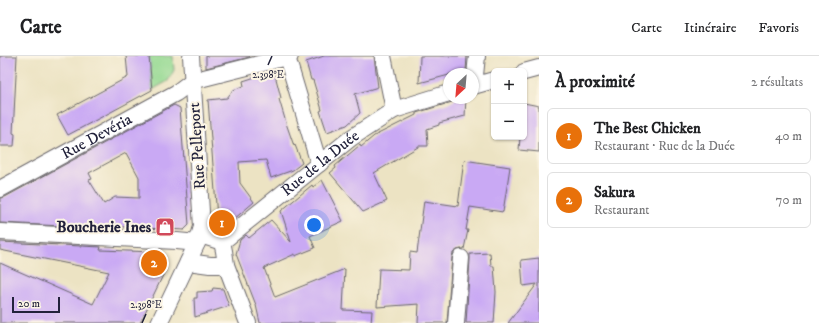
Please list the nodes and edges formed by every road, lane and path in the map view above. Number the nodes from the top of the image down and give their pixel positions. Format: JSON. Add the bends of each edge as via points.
{"nodes":[{"id":1,"x":191,"y":56,"type":"edge"},
{"id":2,"x":288,"y":56,"type":"edge"},
{"id":3,"x":383,"y":56,"type":"edge"},
{"id":4,"x":477,"y":56,"type":"edge"},
{"id":5,"x":475,"y":68,"type":"edge"},
{"id":6,"x":539,"y":68,"type":"edge"},
{"id":7,"x":527,"y":71,"type":"edge"},
{"id":8,"x":491,"y":81,"type":"edge"},
{"id":9,"x":192,"y":82,"type":"junction"},
{"id":10,"x":479,"y":84,"type":"edge"},
{"id":11,"x":443,"y":95,"type":"edge"},
{"id":12,"x":394,"y":110,"type":"junction"},
{"id":13,"x":319,"y":164,"type":"junction"},
{"id":14,"x":0,"y":189,"type":"edge"},
{"id":15,"x":0,"y":232,"type":"edge"},
{"id":16,"x":199,"y":239,"type":"junction"},
{"id":17,"x":222,"y":242,"type":"junction"},
{"id":18,"x":461,"y":258,"type":"dead end"},
{"id":19,"x":188,"y":262,"type":"junction"},
{"id":20,"x":226,"y":265,"type":"junction"},
{"id":21,"x":159,"y":323,"type":"edge"},
{"id":22,"x":248,"y":323,"type":"edge"},
{"id":23,"x":456,"y":323,"type":"edge"}],
"edges":[{"from":1,"to":9,"type":"street","name":"Rue Pelleport"},
{"from":2,"to":9,"type":"street","name":"Rue Devéria"},
{"from":2,"to":13,"type":"street"},
{"from":3,"to":12,"type":"street"},
{"from":4,"to":5,"type":"street"},
{"from":6,"to":7,"type":"street"},
{"from":8,"to":10,"type":"street"},
{"from":9,"to":14,"type":"street","name":"Rue Devéria"},
{"from":9,"to":16,"type":"street","name":"Rue Pelleport","via":[[202,227]]},
{"from":11,"to":12,"type":"street","name":"Rue de la Duée"},
{"from":12,"to":13,"type":"street","name":"Rue de la Duée","via":[[351,138]]},
{"from":13,"to":17,"type":"street","name":"Rue de la Duée"},
{"from":15,"to":16,"type":"street","via":[[177,241]]},
{"from":16,"to":17,"type":"street"},
{"from":16,"to":19,"type":"street","name":"Rue Pelleport"},
{"from":17,"to":20,"type":"street"},
{"from":18,"to":23,"type":"street"},
{"from":19,"to":20,"type":"street"},
{"from":19,"to":21,"type":"street","name":"Rue Pelleport"},
{"from":20,"to":22,"type":"street"}]}
